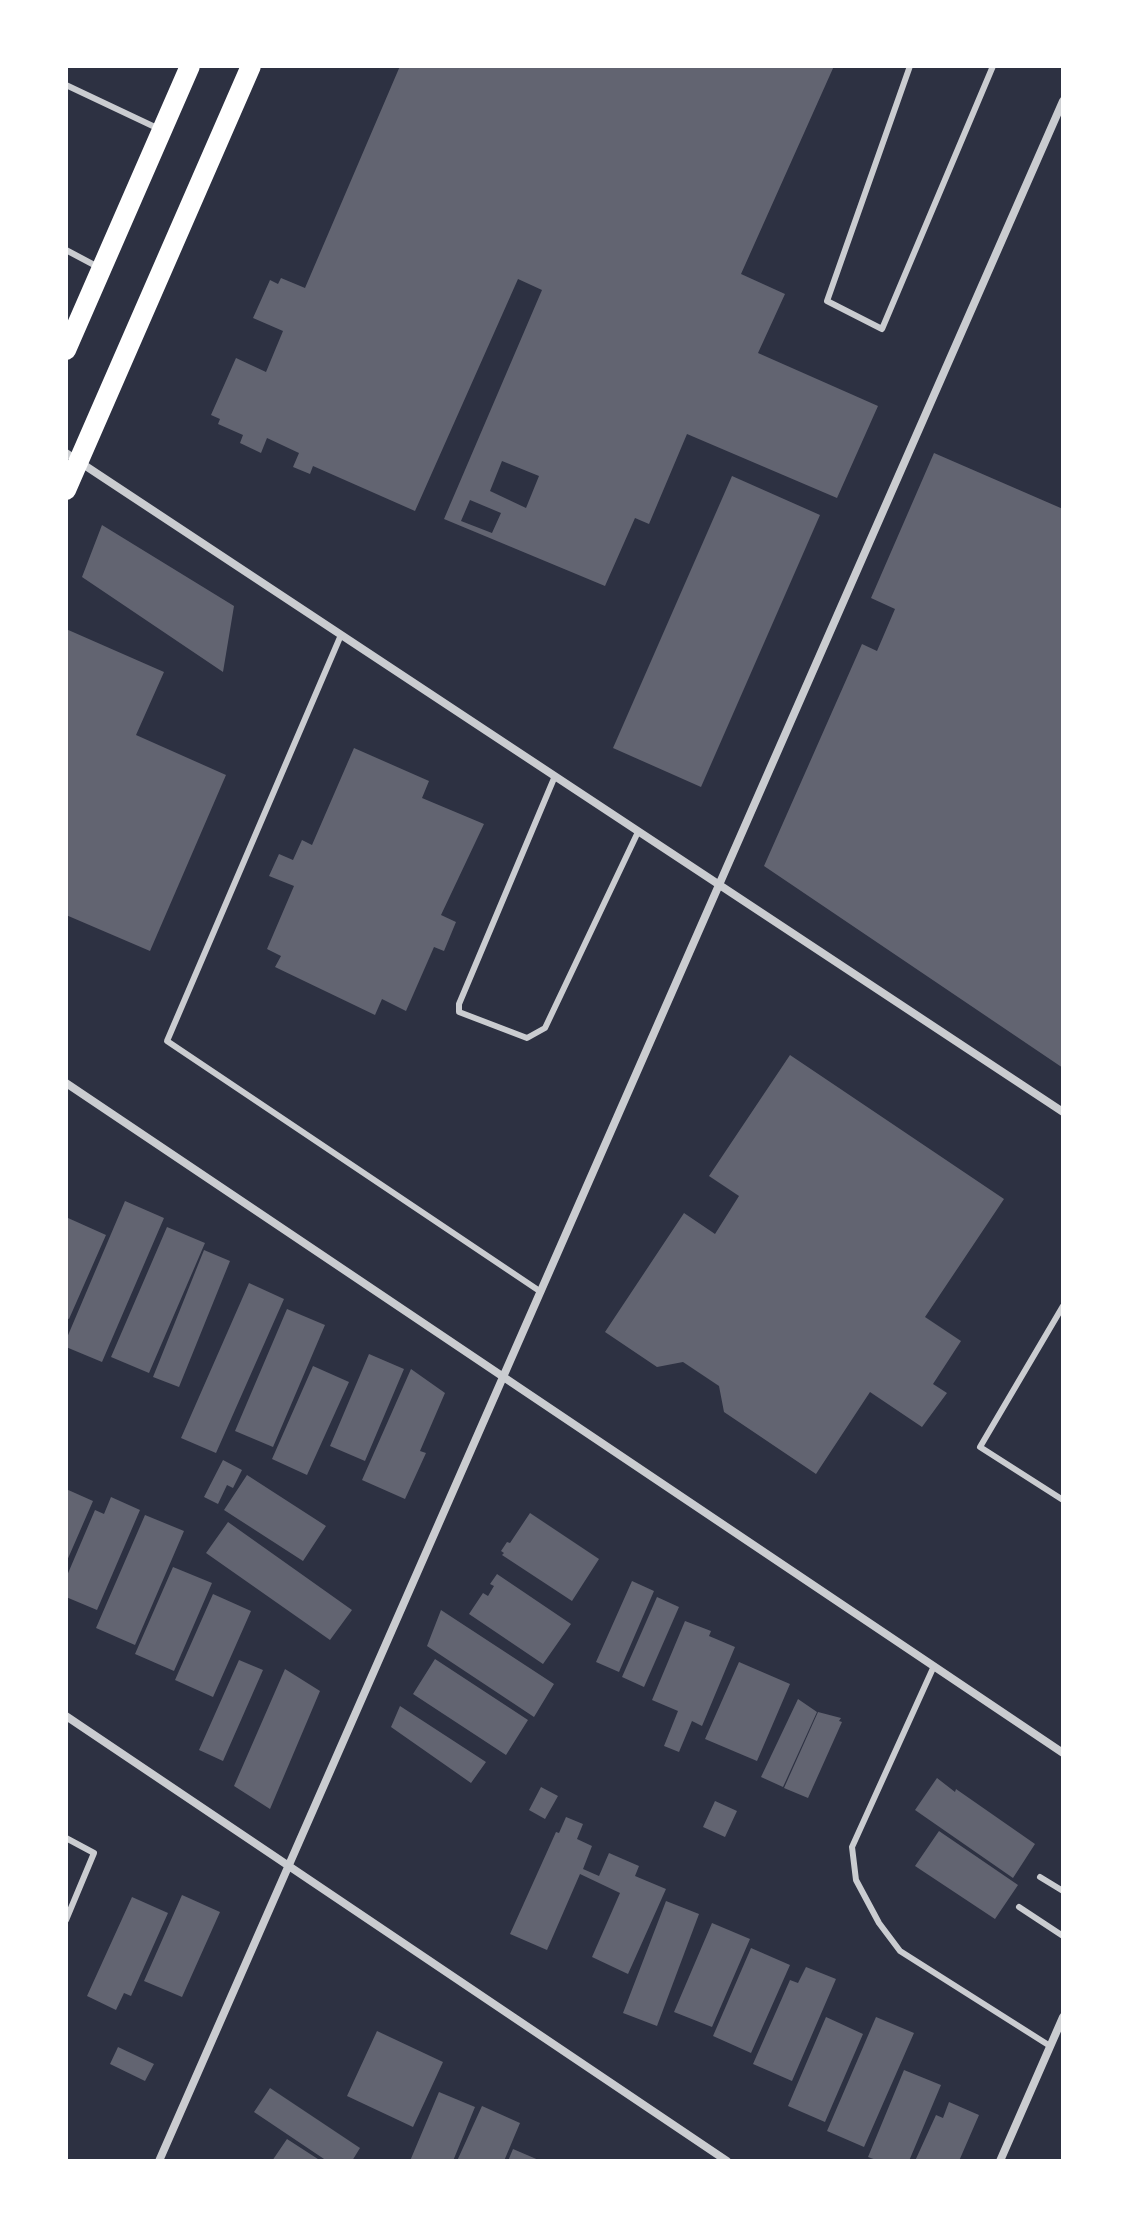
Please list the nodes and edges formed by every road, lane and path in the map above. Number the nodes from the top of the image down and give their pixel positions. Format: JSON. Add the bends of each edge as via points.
{"nodes":[{"id":1,"x":190,"y":66,"type":"edge"},
{"id":2,"x":251,"y":66,"type":"edge"},
{"id":3,"x":910,"y":66,"type":"edge"},
{"id":4,"x":993,"y":66,"type":"edge"},
{"id":5,"x":66,"y":85,"type":"edge"},
{"id":6,"x":1063,"y":101,"type":"edge"},
{"id":7,"x":162,"y":130,"type":"junction"},
{"id":8,"x":66,"y":250,"type":"edge"},
{"id":9,"x":101,"y":269,"type":"junction"},
{"id":10,"x":66,"y":350,"type":"edge"},
{"id":11,"x":72,"y":458,"type":"edge"},
{"id":12,"x":66,"y":490,"type":"edge"},
{"id":13,"x":341,"y":635,"type":"junction"},
{"id":14,"x":555,"y":776,"type":"junction"},
{"id":15,"x":638,"y":832,"type":"junction"},
{"id":16,"x":720,"y":886,"type":"junction"},
{"id":17,"x":66,"y":1083,"type":"edge"},
{"id":18,"x":1063,"y":1112,"type":"edge"},
{"id":19,"x":542,"y":1292,"type":"junction"},
{"id":20,"x":1063,"y":1306,"type":"edge"},
{"id":21,"x":504,"y":1378,"type":"junction"},
{"id":22,"x":1063,"y":1500,"type":"edge"},
{"id":23,"x":934,"y":1666,"type":"junction"},
{"id":24,"x":66,"y":1716,"type":"edge"},
{"id":25,"x":1063,"y":1753,"type":"edge"},
{"id":26,"x":66,"y":1838,"type":"edge"},
{"id":27,"x":289,"y":1866,"type":"junction"},
{"id":28,"x":1040,"y":1877,"type":"dead end"},
{"id":29,"x":1063,"y":1891,"type":"edge"},
{"id":30,"x":1019,"y":1907,"type":"dead end"},
{"id":31,"x":66,"y":1920,"type":"edge"},
{"id":32,"x":1063,"y":1936,"type":"edge"},
{"id":33,"x":1063,"y":2017,"type":"edge"},
{"id":34,"x":1050,"y":2046,"type":"junction"},
{"id":35,"x":159,"y":2161,"type":"edge"},
{"id":36,"x":727,"y":2161,"type":"edge"},
{"id":37,"x":1000,"y":2161,"type":"edge"}],
"edges":[{"from":1,"to":7,"type":"main road"},
{"from":2,"to":11,"type":"main road"},
{"from":3,"to":4,"type":"lane","via":[[827,301],[882,329]]},
{"from":5,"to":7,"type":"lane"},
{"from":6,"to":16,"type":"street"},
{"from":7,"to":9,"type":"main road"},
{"from":8,"to":9,"type":"lane"},
{"from":9,"to":10,"type":"main road"},
{"from":11,"to":12,"type":"main road"},
{"from":11,"to":13,"type":"street"},
{"from":13,"to":14,"type":"street"},
{"from":13,"to":19,"type":"lane","via":[[167,1041]]},
{"from":14,"to":15,"type":"street"},
{"from":14,"to":15,"type":"lane","via":[[459,1012],[527,1038],[545,1028]]},
{"from":15,"to":16,"type":"street"},
{"from":16,"to":18,"type":"street"},
{"from":16,"to":19,"type":"street"},
{"from":17,"to":21,"type":"street"},
{"from":19,"to":21,"type":"street"},
{"from":20,"to":22,"type":"lane","via":[[980,1447]]},
{"from":21,"to":23,"type":"street"},
{"from":21,"to":27,"type":"street"},
{"from":23,"to":25,"type":"street"},
{"from":23,"to":34,"type":"lane","via":[[852,1847],[856,1880],[900,1951]]},
{"from":24,"to":27,"type":"street"},
{"from":26,"to":31,"type":"lane","via":[[94,1853]]},
{"from":27,"to":35,"type":"street"},
{"from":27,"to":36,"type":"street"},
{"from":28,"to":29,"type":"lane"},
{"from":30,"to":32,"type":"lane"},
{"from":33,"to":34,"type":"street"},
{"from":34,"to":37,"type":"street"}]}
